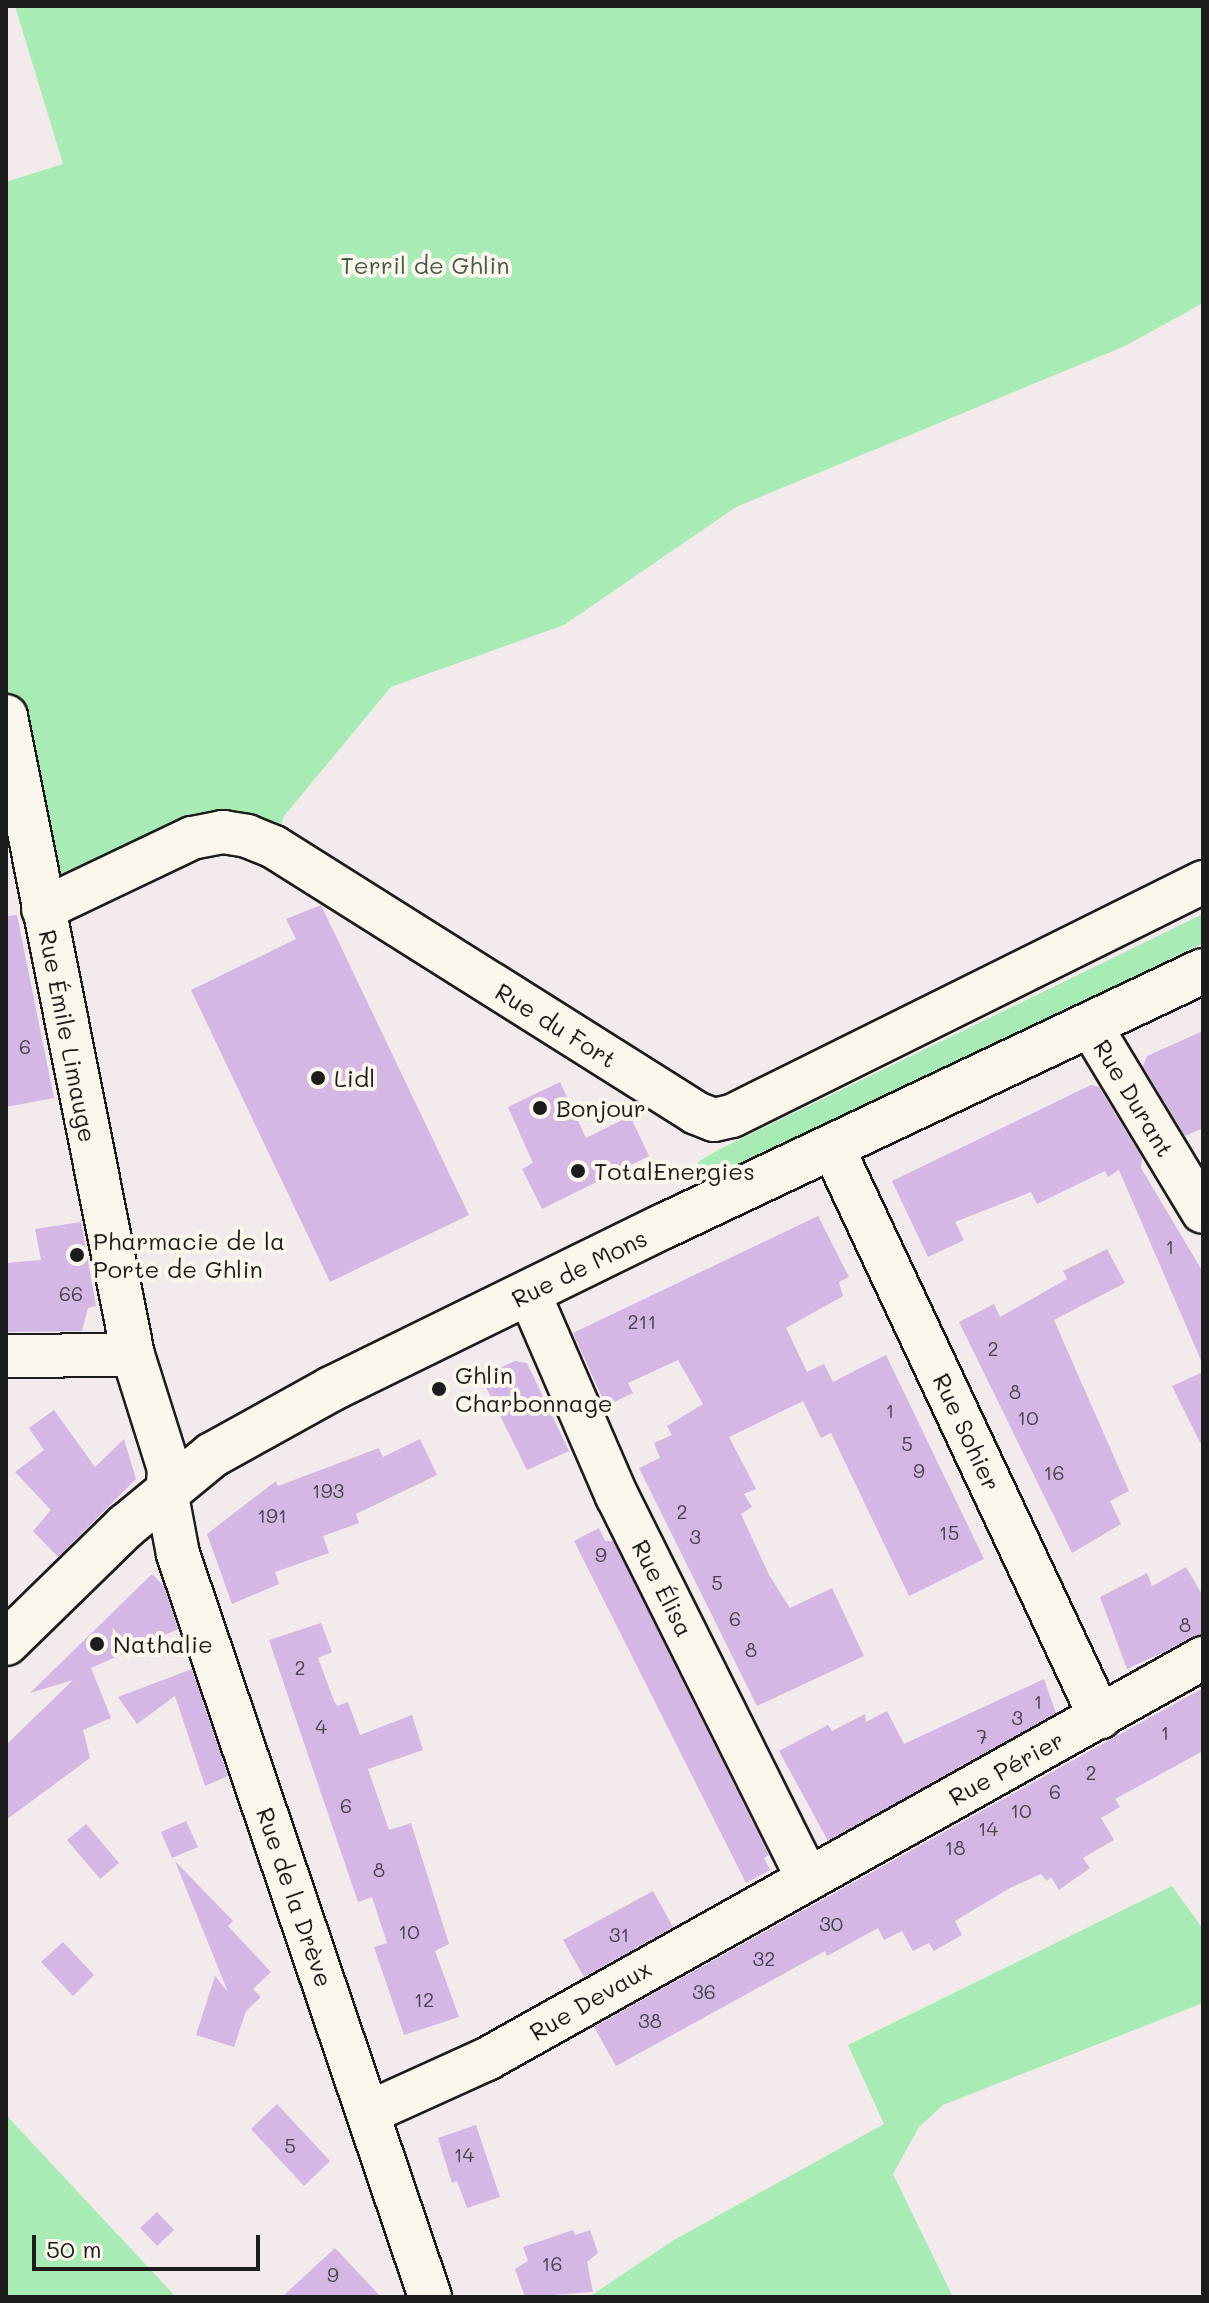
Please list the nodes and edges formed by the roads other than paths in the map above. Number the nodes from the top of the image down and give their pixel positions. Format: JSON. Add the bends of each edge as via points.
{"nodes":[{"id":1,"x":6,"y":716,"type":"edge"},
{"id":2,"x":1203,"y":882,"type":"edge"},
{"id":3,"x":43,"y":909,"type":"junction"},
{"id":4,"x":1203,"y":971,"type":"edge"},
{"id":5,"x":1090,"y":1025,"type":"junction"},
{"id":6,"x":833,"y":1148,"type":"junction"},
{"id":7,"x":1203,"y":1212,"type":"edge"},
{"id":8,"x":529,"y":1293,"type":"junction"},
{"id":9,"x":133,"y":1355,"type":"junction"},
{"id":10,"x":6,"y":1356,"type":"edge"},
{"id":11,"x":212,"y":1455,"type":"junction"},
{"id":12,"x":167,"y":1496,"type":"junction"},
{"id":13,"x":6,"y":1643,"type":"edge"},
{"id":14,"x":1203,"y":1658,"type":"edge"},
{"id":15,"x":1100,"y":1717,"type":"junction"},
{"id":16,"x":807,"y":1877,"type":"junction"},
{"id":17,"x":368,"y":2113,"type":"junction"},
{"id":18,"x":430,"y":2297,"type":"edge"}],
"edges":[{"from":1,"to":3,"type":"street","name":"Rue Émile Limauge"},
{"from":2,"to":3,"type":"street","name":"Rue du Fort","via":[[732,1116],[714,1120],[274,847],[247,836],[223,832],[192,838]]},
{"from":3,"to":9,"type":"street","name":"Rue Émile Limauge"},
{"from":4,"to":5,"type":"main road","name":"Rue de Mons"},
{"from":5,"to":6,"type":"main road","name":"Rue de Mons"},
{"from":5,"to":7,"type":"street","name":"Rue Durant"},
{"from":6,"to":8,"type":"main road","name":"Rue de Mons"},
{"from":6,"to":15,"type":"street","name":"Rue Sohier"},
{"from":8,"to":11,"type":"main road","name":"Rue de Mons","via":[[331,1389]]},
{"from":8,"to":16,"type":"street","name":"Rue Élisa","via":[[617,1496]]},
{"from":9,"to":10,"type":"street"},
{"from":9,"to":11,"type":"street","via":[[173,1431]]},
{"from":9,"to":12,"type":"street","name":"Rue de la Drève","via":[[169,1469]]},
{"from":11,"to":12,"type":"main road","name":"Rue de Mons"},
{"from":12,"to":13,"type":"main road","name":"Rue de Mons","via":[[126,1526]]},
{"from":12,"to":17,"type":"street","name":"Rue de la Drève","via":[[180,1559]]},
{"from":14,"to":15,"type":"street","name":"Rue Périer"},
{"from":15,"to":16,"type":"street","name":"Rue Périer"},
{"from":16,"to":17,"type":"street","name":"Rue Devaux","via":[[487,2059]]},
{"from":17,"to":18,"type":"street","name":"Rue de la Drève"}]}
